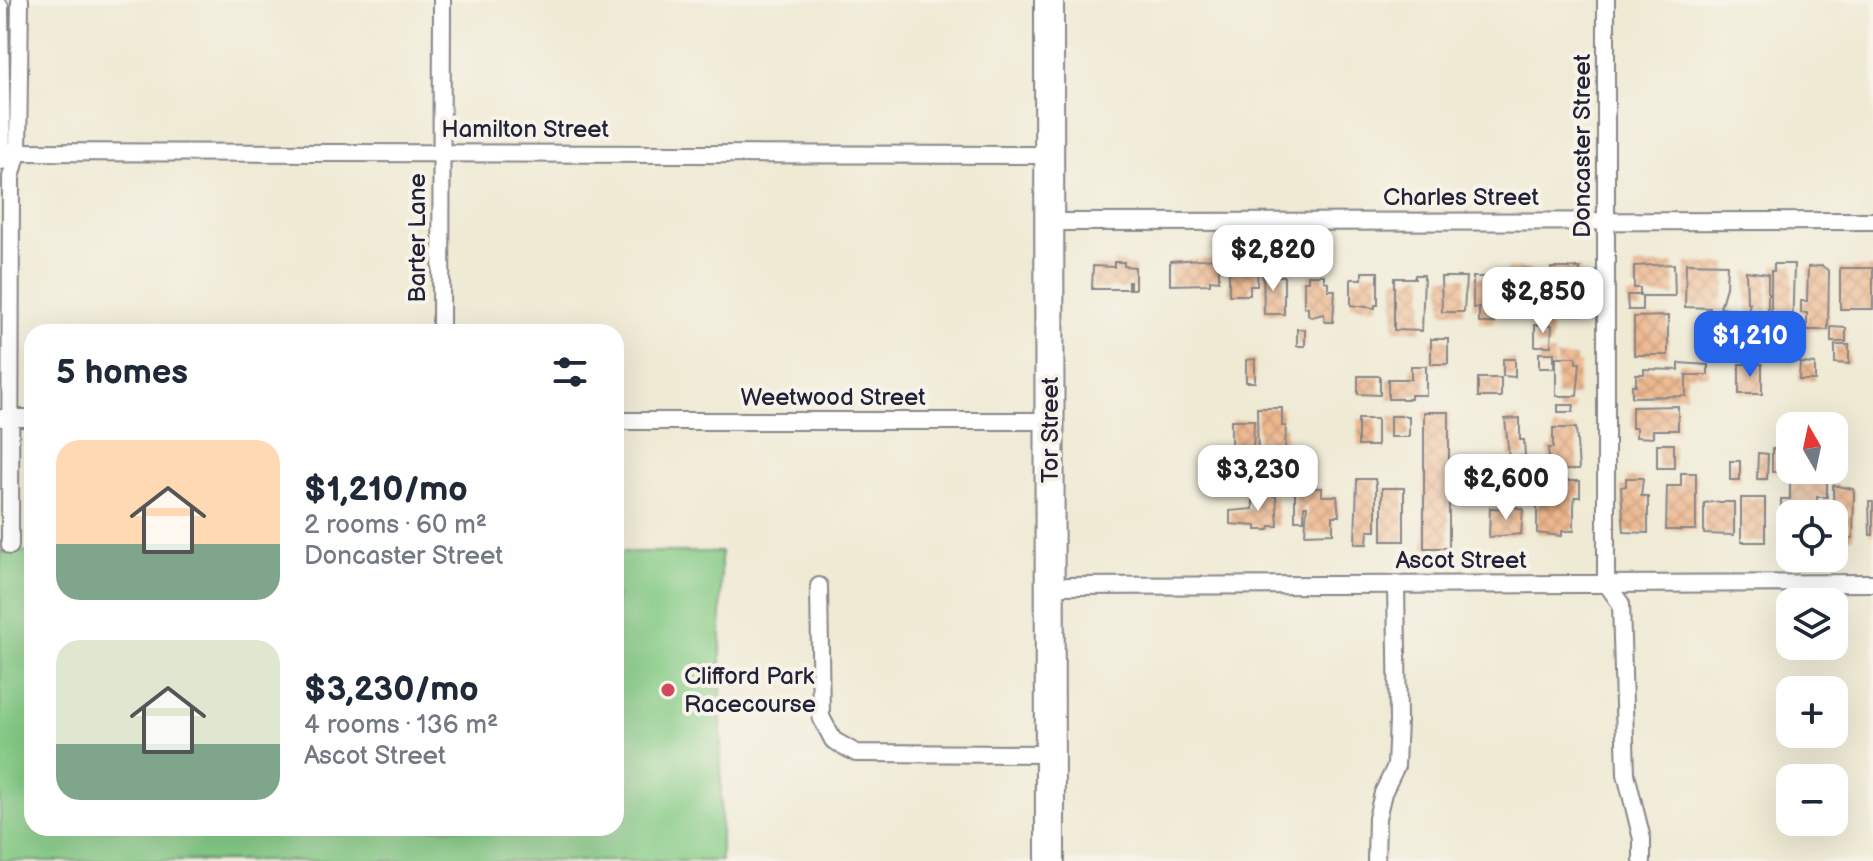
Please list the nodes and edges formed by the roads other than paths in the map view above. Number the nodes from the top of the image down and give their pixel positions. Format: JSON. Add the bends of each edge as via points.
{"nodes":[{"id":1,"x":20,"y":0,"type":"edge"},
{"id":2,"x":442,"y":0,"type":"edge"},
{"id":3,"x":1049,"y":0,"type":"edge"},
{"id":4,"x":1606,"y":0,"type":"edge"},
{"id":5,"x":0,"y":7,"type":"edge"},
{"id":6,"x":7,"y":152,"type":"edge"},
{"id":7,"x":442,"y":152,"type":"junction"},
{"id":8,"x":1050,"y":155,"type":"junction"},
{"id":9,"x":1606,"y":221,"type":"junction"},
{"id":10,"x":1873,"y":221,"type":"edge"},
{"id":11,"x":1050,"y":222,"type":"junction"},
{"id":12,"x":441,"y":324,"type":"edge"},
{"id":13,"x":5,"y":418,"type":"edge"},
{"id":14,"x":624,"y":421,"type":"edge"},
{"id":15,"x":1050,"y":421,"type":"junction"},
{"id":16,"x":10,"y":546,"type":"dead end"},
{"id":17,"x":1606,"y":583,"type":"junction"},
{"id":18,"x":1873,"y":583,"type":"edge"},
{"id":19,"x":1396,"y":584,"type":"junction"},
{"id":20,"x":819,"y":586,"type":"dead end"},
{"id":21,"x":1050,"y":586,"type":"junction"},
{"id":22,"x":1050,"y":754,"type":"junction"},
{"id":23,"x":1050,"y":861,"type":"edge"},
{"id":24,"x":1376,"y":861,"type":"edge"},
{"id":25,"x":1642,"y":861,"type":"edge"}],
"edges":[{"from":1,"to":6,"type":"street"},
{"from":2,"to":7,"type":"street","name":"Barter Lane"},
{"from":3,"to":8,"type":"highway","name":"Tor Street"},
{"from":4,"to":9,"type":"street","name":"Doncaster Street"},
{"from":5,"to":6,"type":"street"},
{"from":6,"to":7,"type":"street","name":"Hamilton Street"},
{"from":6,"to":13,"type":"street","via":[[3,165],[11,177]]},
{"from":7,"to":8,"type":"street","name":"Hamilton Street"},
{"from":7,"to":12,"type":"street","name":"Barter Lane"},
{"from":8,"to":11,"type":"highway","name":"Tor Street"},
{"from":9,"to":10,"type":"street","name":"Charles Street"},
{"from":9,"to":11,"type":"street","name":"Charles Street"},
{"from":9,"to":17,"type":"street","name":"Doncaster Street"},
{"from":11,"to":15,"type":"highway","name":"Tor Street"},
{"from":13,"to":16,"type":"street"},
{"from":14,"to":15,"type":"street","name":"Weetwood Street"},
{"from":15,"to":21,"type":"highway","name":"Tor Street"},
{"from":17,"to":18,"type":"street","name":"Ascot Street"},
{"from":17,"to":19,"type":"street","name":"Ascot Street"},
{"from":17,"to":25,"type":"street","name":"Doncaster Street","via":[[1621,604],[1626,774]]},
{"from":19,"to":21,"type":"street","name":"Ascot Street"},
{"from":19,"to":24,"type":"street","via":[[1396,766],[1377,818]]},
{"from":20,"to":22,"type":"street","via":[[821,717],[833,740],[856,753]]},
{"from":21,"to":22,"type":"highway","name":"Tor Street"},
{"from":22,"to":23,"type":"highway","name":"Tor Street"}]}
